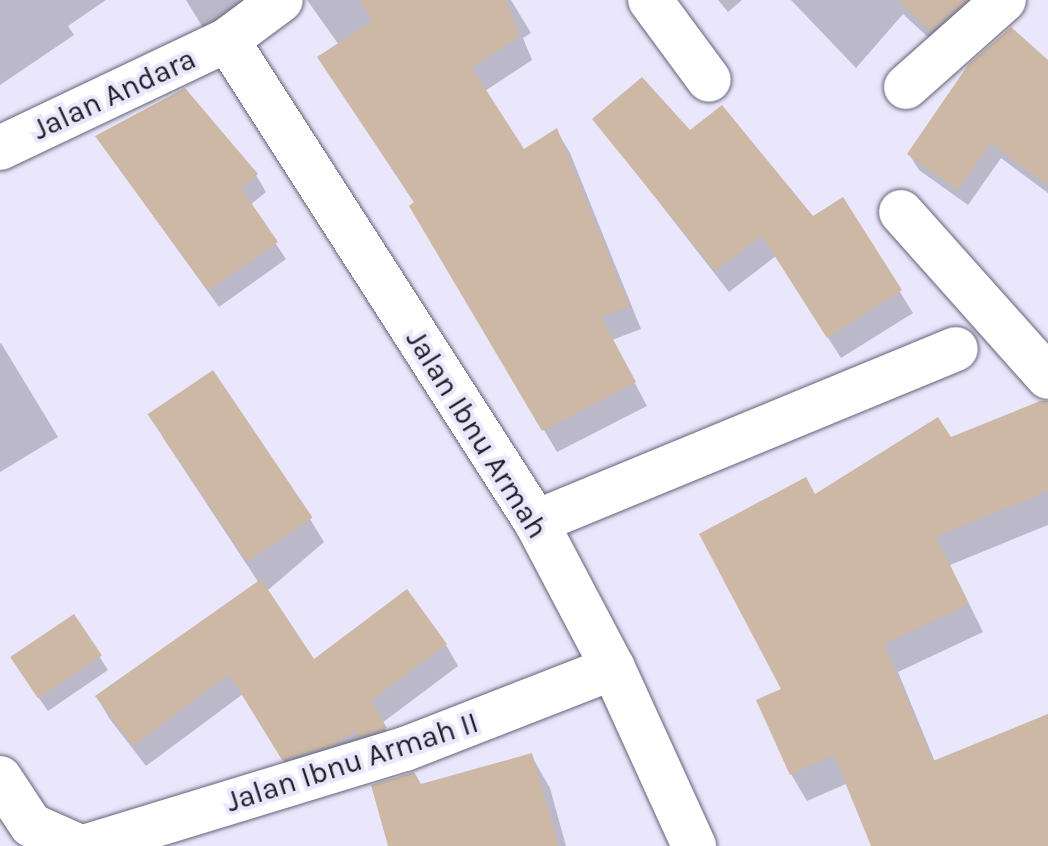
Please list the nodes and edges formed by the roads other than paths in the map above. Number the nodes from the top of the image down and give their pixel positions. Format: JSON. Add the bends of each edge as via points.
{"nodes":[{"id":1,"x":281,"y":0,"type":"edge"},
{"id":2,"x":650,"y":0,"type":"edge"},
{"id":3,"x":1004,"y":0,"type":"edge"},
{"id":4,"x":227,"y":40,"type":"junction"},
{"id":5,"x":709,"y":80,"type":"dead end"},
{"id":6,"x":906,"y":87,"type":"dead end"},
{"id":7,"x":0,"y":148,"type":"edge"},
{"id":8,"x":901,"y":212,"type":"dead end"},
{"id":9,"x":956,"y":349,"type":"dead end"},
{"id":10,"x":1048,"y":377,"type":"edge"},
{"id":11,"x":536,"y":522,"type":"junction"},
{"id":12,"x":613,"y":668,"type":"junction"},
{"id":13,"x":0,"y":778,"type":"edge"},
{"id":14,"x":78,"y":846,"type":"edge"},
{"id":15,"x":87,"y":846,"type":"edge"},
{"id":16,"x":694,"y":846,"type":"edge"}],
"edges":[{"from":1,"to":4,"type":"street","name":"Jalan Andara"},
{"from":2,"to":5,"type":"street"},
{"from":3,"to":6,"type":"street"},
{"from":4,"to":7,"type":"street","name":"Jalan Andara"},
{"from":4,"to":11,"type":"street","name":"Jalan Ibnu Armah"},
{"from":8,"to":10,"type":"street"},
{"from":9,"to":11,"type":"street"},
{"from":11,"to":12,"type":"street","name":"Jalan Ibnu Armah"},
{"from":12,"to":15,"type":"street","name":"Jalan Ibnu Armah II","via":[[405,749]]},
{"from":12,"to":16,"type":"street","name":"Jalan Ibnu Armah"},
{"from":13,"to":14,"type":"street","via":[[31,825]]}]}
